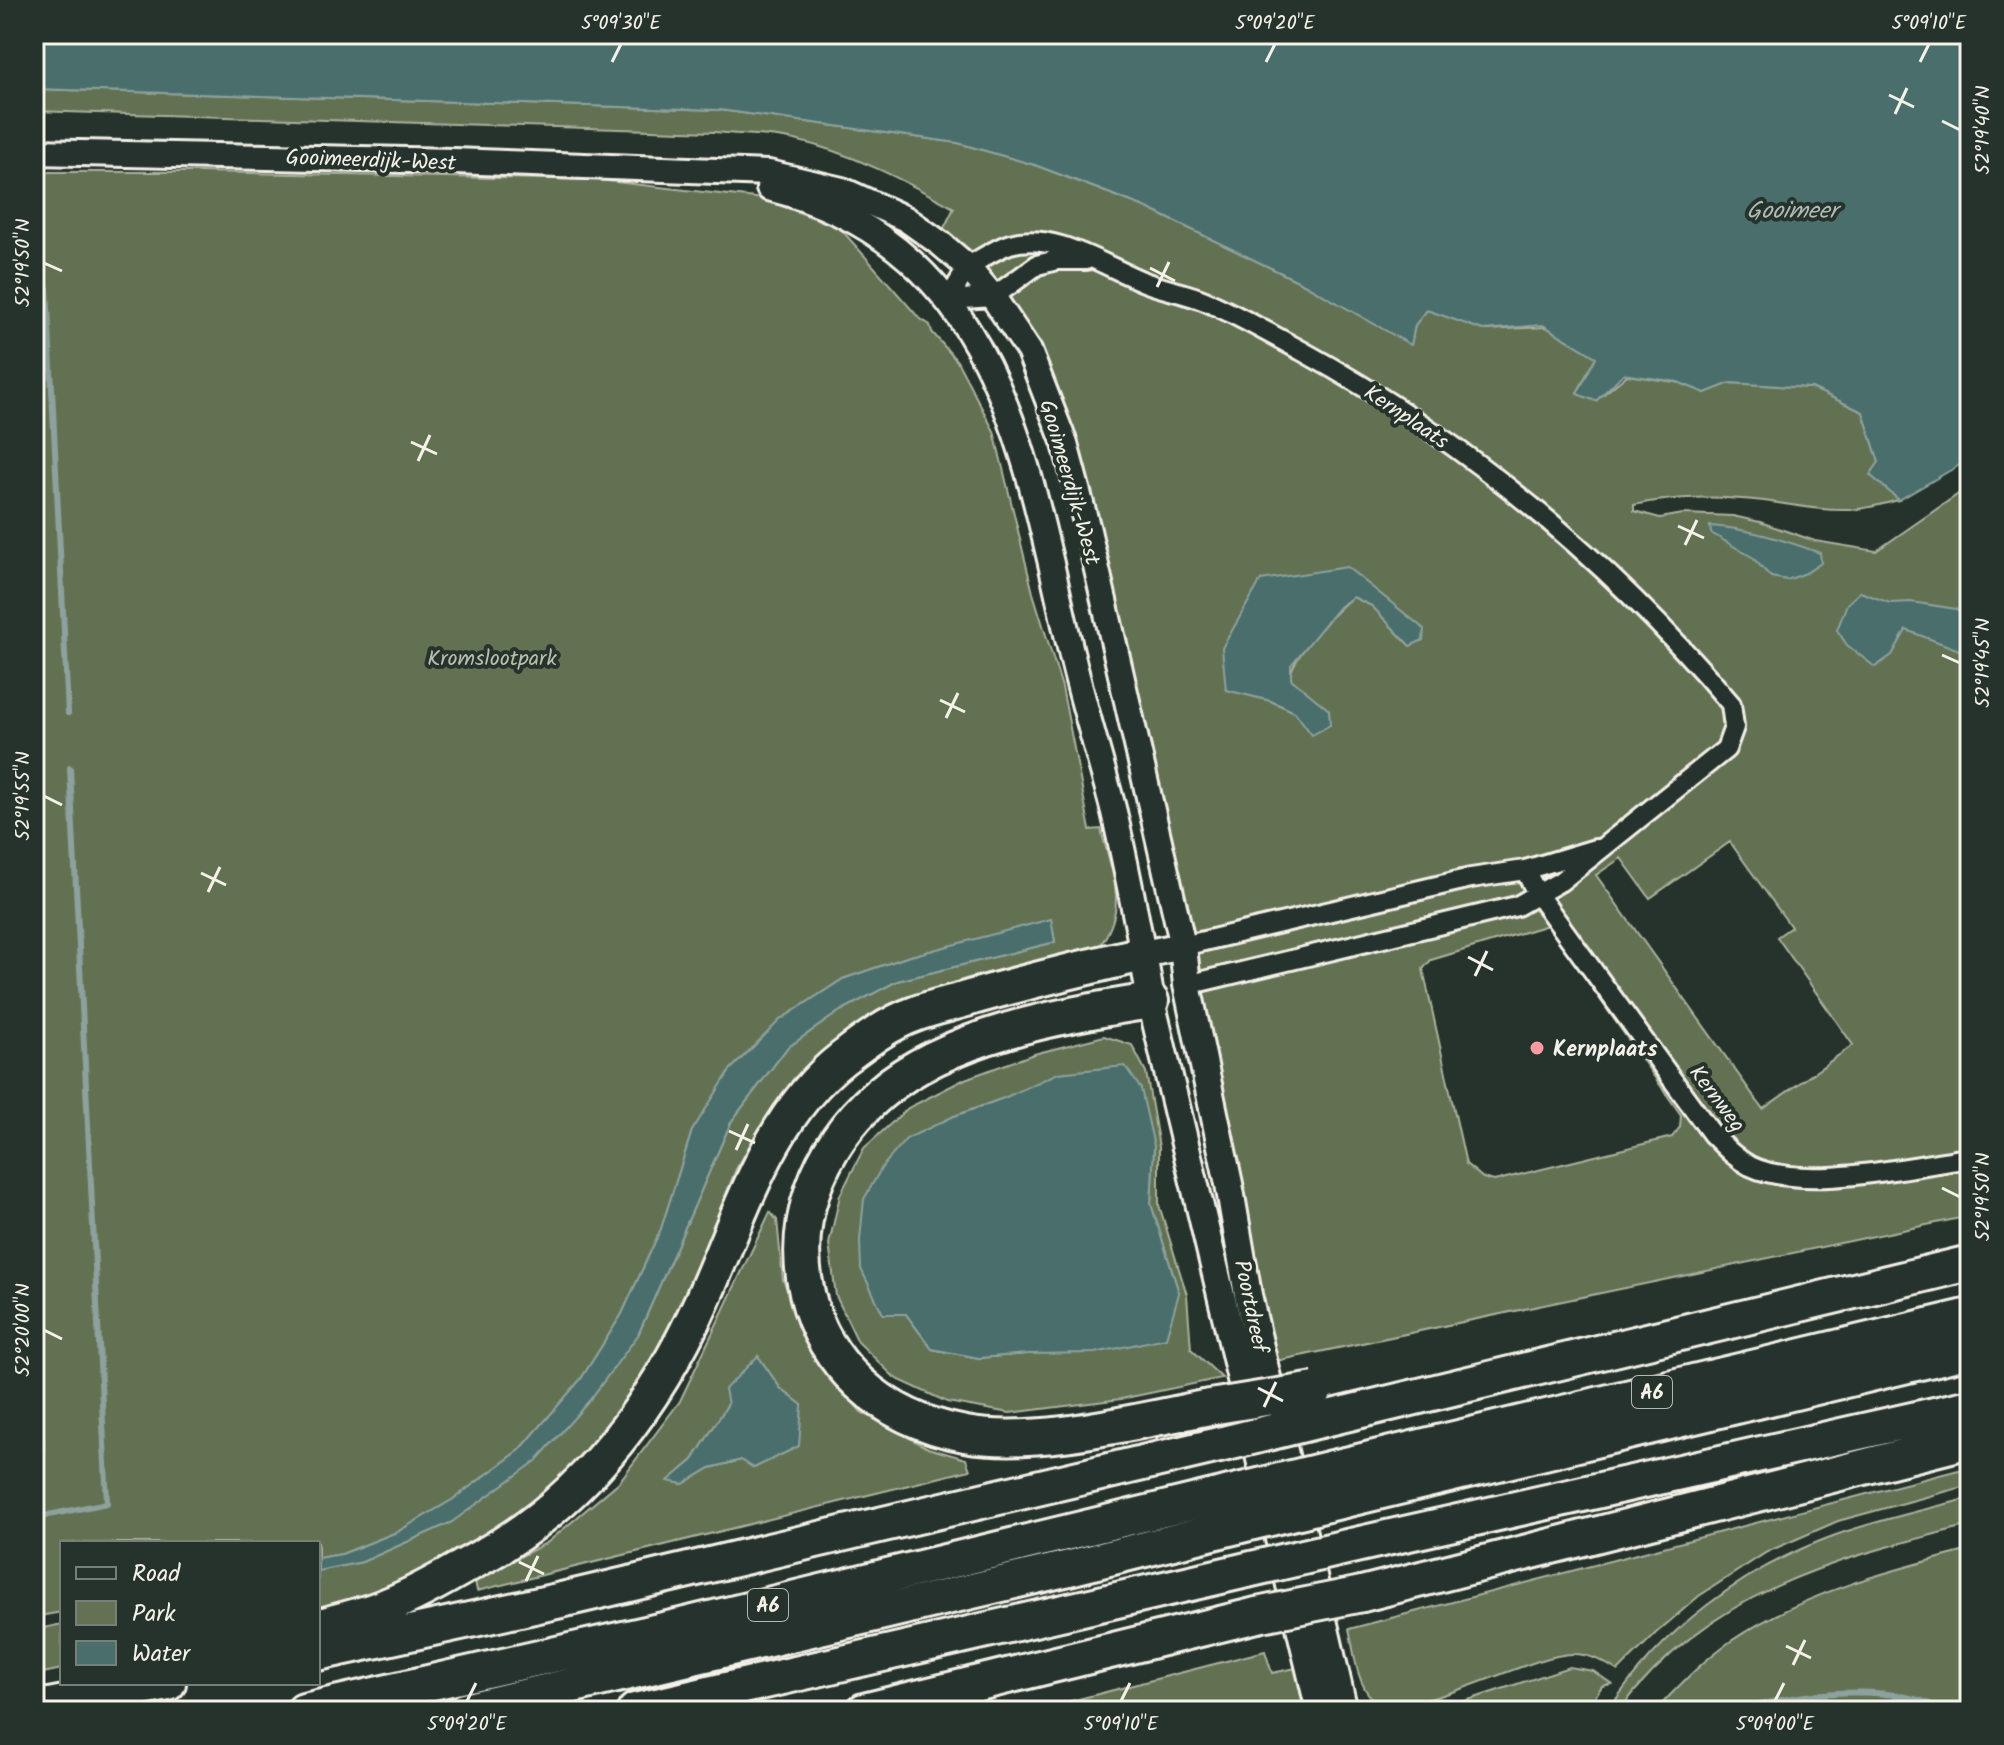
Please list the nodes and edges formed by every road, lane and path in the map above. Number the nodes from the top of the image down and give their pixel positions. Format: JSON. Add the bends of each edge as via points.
{"nodes":[{"id":1,"x":34,"y":152,"type":"edge"},
{"id":2,"x":708,"y":173,"type":"junction"},
{"id":3,"x":1093,"y":260,"type":"junction"},
{"id":4,"x":968,"y":267,"type":"junction"},
{"id":5,"x":993,"y":297,"type":"junction"},
{"id":6,"x":948,"y":300,"type":"junction"},
{"id":7,"x":1601,"y":847,"type":"junction"},
{"id":8,"x":1525,"y":870,"type":"junction"},
{"id":9,"x":1538,"y":895,"type":"junction"},
{"id":10,"x":1183,"y":946,"type":"junction"},
{"id":11,"x":1143,"y":954,"type":"junction"},
{"id":12,"x":1187,"y":985,"type":"junction"},
{"id":13,"x":1151,"y":1001,"type":"junction"},
{"id":14,"x":1970,"y":1158,"type":"edge"},
{"id":15,"x":1970,"y":1263,"type":"edge"},
{"id":16,"x":1970,"y":1316,"type":"edge"},
{"id":17,"x":1970,"y":1350,"type":"edge"},
{"id":18,"x":1318,"y":1405,"type":"junction"},
{"id":19,"x":1970,"y":1407,"type":"edge"},
{"id":20,"x":1970,"y":1440,"type":"edge"},
{"id":21,"x":1337,"y":1484,"type":"junction"},
{"id":22,"x":1234,"y":1509,"type":"junction"},
{"id":23,"x":1261,"y":1625,"type":"junction"},
{"id":24,"x":320,"y":1626,"type":"edge"},
{"id":25,"x":320,"y":1653,"type":"edge"},
{"id":26,"x":114,"y":1685,"type":"edge"},
{"id":27,"x":158,"y":1685,"type":"edge"},
{"id":28,"x":85,"y":1700,"type":"junction"},
{"id":29,"x":34,"y":1709,"type":"edge"},
{"id":30,"x":304,"y":1711,"type":"edge"},
{"id":31,"x":464,"y":1711,"type":"edge"},
{"id":32,"x":635,"y":1711,"type":"edge"},
{"id":33,"x":864,"y":1711,"type":"edge"},
{"id":34,"x":954,"y":1711,"type":"edge"},
{"id":35,"x":1320,"y":1711,"type":"edge"},
{"id":36,"x":1344,"y":1711,"type":"edge"}],
"edges":[{"from":1,"to":2,"type":"street","name":"Gooimeerdijk-West","via":[[454,161]]},
{"from":2,"to":4,"type":"street","name":"Gooimeerdijk-West","via":[[769,173],[842,190],[906,219]]},
{"from":2,"to":6,"type":"street","name":"Gooimeerdijk-West","via":[[785,192],[855,221],[920,267]]},
{"from":3,"to":4,"type":"street","name":"Kernplaats","via":[[1062,245],[1025,241]]},
{"from":3,"to":5,"type":"street","name":"Kernplaats","via":[[1037,265]]},
{"from":3,"to":7,"type":"street","name":"Kernplaats","via":[[1204,301],[1264,330],[1430,429],[1562,532],[1722,693],[1735,717],[1726,749]]},
{"from":4,"to":5,"type":"street","name":"Gooimeerdijk-West"},
{"from":4,"to":6,"type":"street","name":"Kernplaats"},
{"from":5,"to":6,"type":"street"},
{"from":5,"to":10,"type":"street","name":"Gooimeerdijk-West","via":[[1029,351],[1065,444]]},
{"from":6,"to":11,"type":"street","name":"Gooimeerdijk-West","via":[[989,367],[1022,448],[1114,812]]},
{"from":7,"to":8,"type":"street","name":"Kernplaats"},
{"from":7,"to":9,"type":"street","name":"Kernplaats"},
{"from":8,"to":9,"type":"street","name":"Kernweg"},
{"from":8,"to":10,"type":"street","name":"Kernplaats"},
{"from":9,"to":12,"type":"street","name":"Kernplaats","via":[[1487,914]]},
{"from":9,"to":14,"type":"street","name":"Kernweg","via":[[1712,1134],[1735,1157],[1765,1172],[1817,1177]]},
{"from":10,"to":11,"type":"main road","name":"Kernplaats"},
{"from":10,"to":12,"type":"main road","name":"Poortdreef"},
{"from":11,"to":13,"type":"main road","name":"Poortdreef"},
{"from":11,"to":24,"type":"highway","via":[[914,1014],[840,1060],[811,1089],[774,1141],[665,1376],[597,1463],[507,1543],[377,1610]]},
{"from":12,"to":13,"type":"main road","name":"Kernplaats"},
{"from":12,"to":36,"type":"main road","name":"Poortdreef","via":[[1248,1295]]},
{"from":13,"to":18,"type":"highway","number":"A6","bridge":true,"via":[[1056,1019],[972,1043],[881,1092],[838,1138],[812,1187],[804,1218],[804,1280],[820,1330],[855,1378],[895,1407],[937,1427],[992,1437],[1044,1435],[1210,1407]]},
{"from":13,"to":35,"type":"main road","name":"Poortdreef"},
{"from":15,"to":18,"type":"highway","number":"A6","via":[[1394,1401]]},
{"from":16,"to":21,"type":"highway","number":"A6"},
{"from":17,"to":21,"type":"highway","number":"A6"},
{"from":18,"to":25,"type":"highway","number":"A6","bridge":true,"via":[[1219,1445]]},
{"from":19,"to":32,"type":"highway","bridge":true},
{"from":20,"to":23,"type":"highway","bridge":true,"via":[[1362,1594]]},
{"from":21,"to":22,"type":"highway","number":"A6","bridge":true},
{"from":22,"to":30,"type":"highway","number":"A6"},
{"from":22,"to":31,"type":"highway","number":"A6"},
{"from":23,"to":33,"type":"highway"},
{"from":23,"to":34,"type":"highway"},
{"from":26,"to":28,"type":"highway"},
{"from":27,"to":28,"type":"highway"},
{"from":28,"to":29,"type":"highway"}]}
